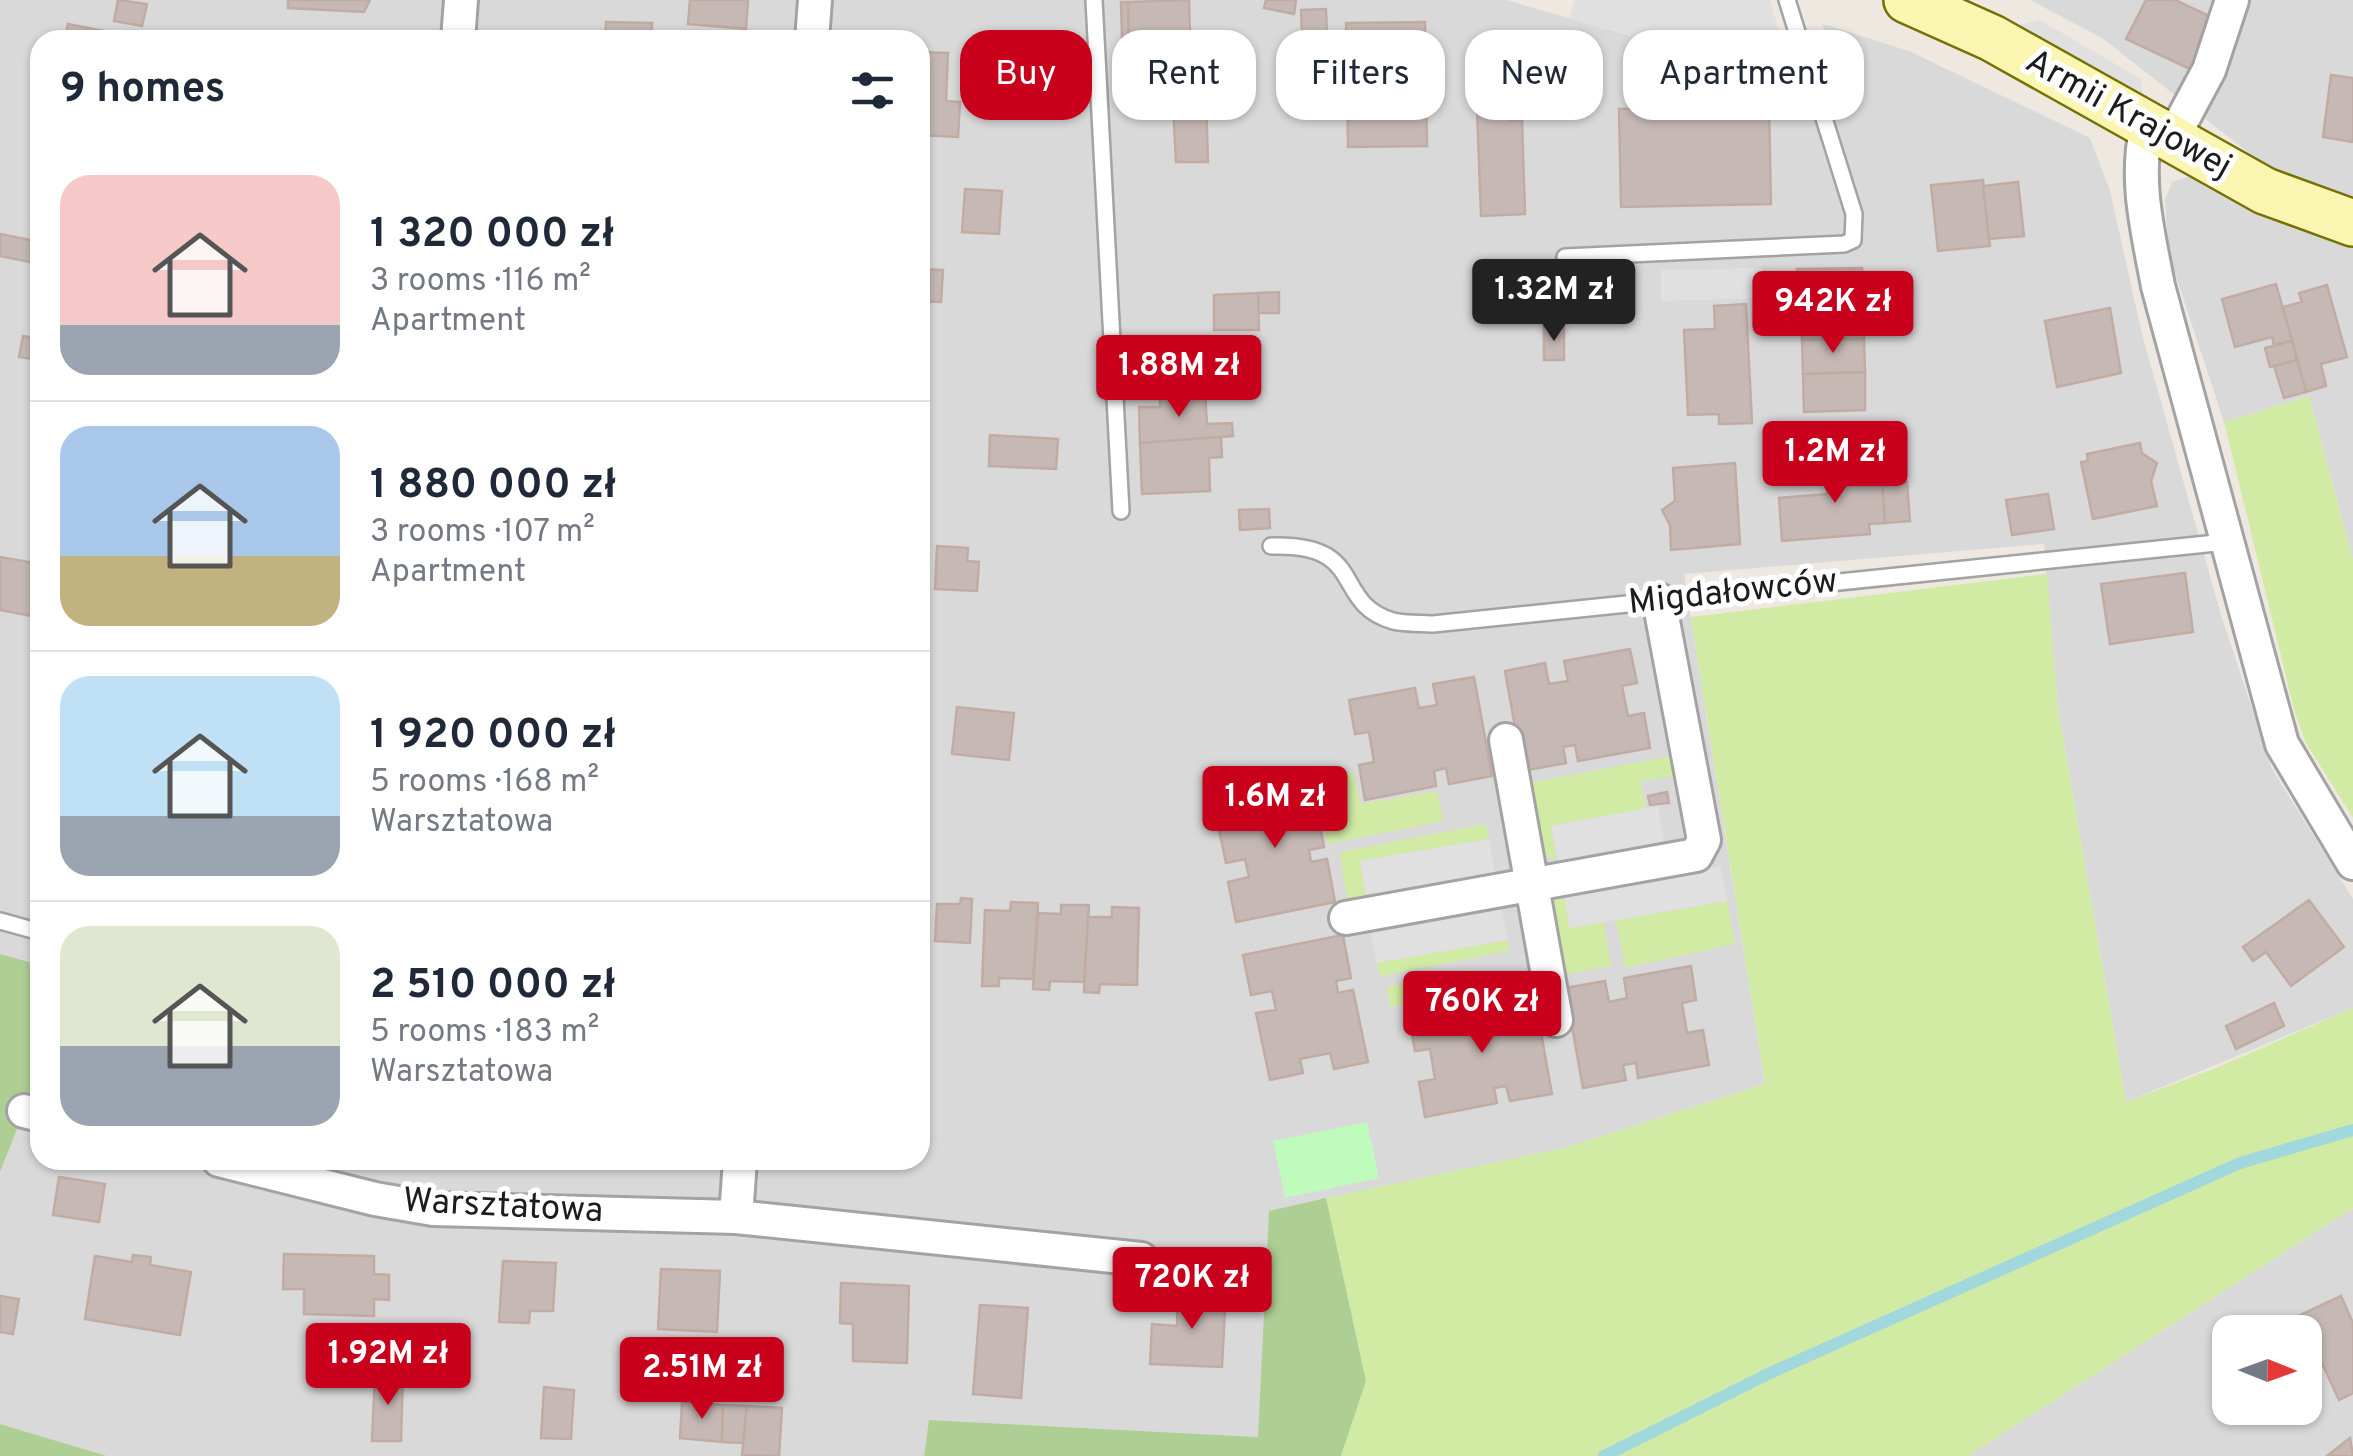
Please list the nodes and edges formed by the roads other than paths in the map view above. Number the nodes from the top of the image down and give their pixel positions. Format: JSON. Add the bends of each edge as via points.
{"nodes":[{"id":1,"x":461,"y":0,"type":"edge"},
{"id":2,"x":815,"y":0,"type":"edge"},
{"id":3,"x":1094,"y":0,"type":"edge"},
{"id":4,"x":1787,"y":0,"type":"edge"},
{"id":5,"x":1907,"y":0,"type":"edge"},
{"id":6,"x":2232,"y":0,"type":"edge"},
{"id":7,"x":459,"y":30,"type":"edge"},
{"id":8,"x":813,"y":30,"type":"edge"},
{"id":9,"x":2159,"y":134,"type":"junction"},
{"id":10,"x":2353,"y":223,"type":"edge"},
{"id":11,"x":1565,"y":257,"type":"dead end"},
{"id":12,"x":1122,"y":511,"type":"dead end"},
{"id":13,"x":2226,"y":542,"type":"junction"},
{"id":14,"x":1272,"y":546,"type":"dead end"},
{"id":15,"x":1659,"y":600,"type":"junction"},
{"id":16,"x":1506,"y":740,"type":"dead end"},
{"id":17,"x":2353,"y":862,"type":"edge"},
{"id":18,"x":1531,"y":884,"type":"junction"},
{"id":19,"x":1346,"y":918,"type":"dead end"},
{"id":20,"x":0,"y":921,"type":"edge"},
{"id":21,"x":30,"y":929,"type":"edge"},
{"id":22,"x":1556,"y":1020,"type":"dead end"},
{"id":23,"x":259,"y":1170,"type":"edge"},
{"id":24,"x":739,"y":1170,"type":"edge"},
{"id":25,"x":736,"y":1216,"type":"junction"},
{"id":26,"x":1140,"y":1259,"type":"dead end"}],
"edges":[{"from":1,"to":7,"type":"street"},
{"from":2,"to":8,"type":"street"},
{"from":3,"to":12,"type":"lane"},
{"from":4,"to":11,"type":"lane","via":[[1854,214],[1853,240]]},
{"from":5,"to":9,"type":"street","name":"Armii Krajowej","via":[[1992,38]]},
{"from":6,"to":9,"type":"street","via":[[2209,70]]},
{"from":9,"to":10,"type":"street","name":"Armii Krajowej","via":[[2265,191]]},
{"from":9,"to":13,"type":"street","via":[[2141,172],[2154,266]]},
{"from":13,"to":15,"type":"lane","name":"Migdałowców"},
{"from":13,"to":17,"type":"street","via":[[2282,744]]},
{"from":14,"to":15,"type":"lane","name":"Migdałowców","via":[[1306,545],[1330,553],[1366,604],[1392,621],[1433,624]]},
{"from":15,"to":18,"type":"street","via":[[1704,840],[1696,854]]},
{"from":16,"to":18,"type":"street"},
{"from":18,"to":19,"type":"street"},
{"from":18,"to":22,"type":"street"},
{"from":20,"to":21,"type":"lane"},
{"from":23,"to":25,"type":"street","name":"Warsztatowa","via":[[433,1209]]},
{"from":24,"to":25,"type":"street"},
{"from":25,"to":26,"type":"street","name":"Warsztatowa"}]}
